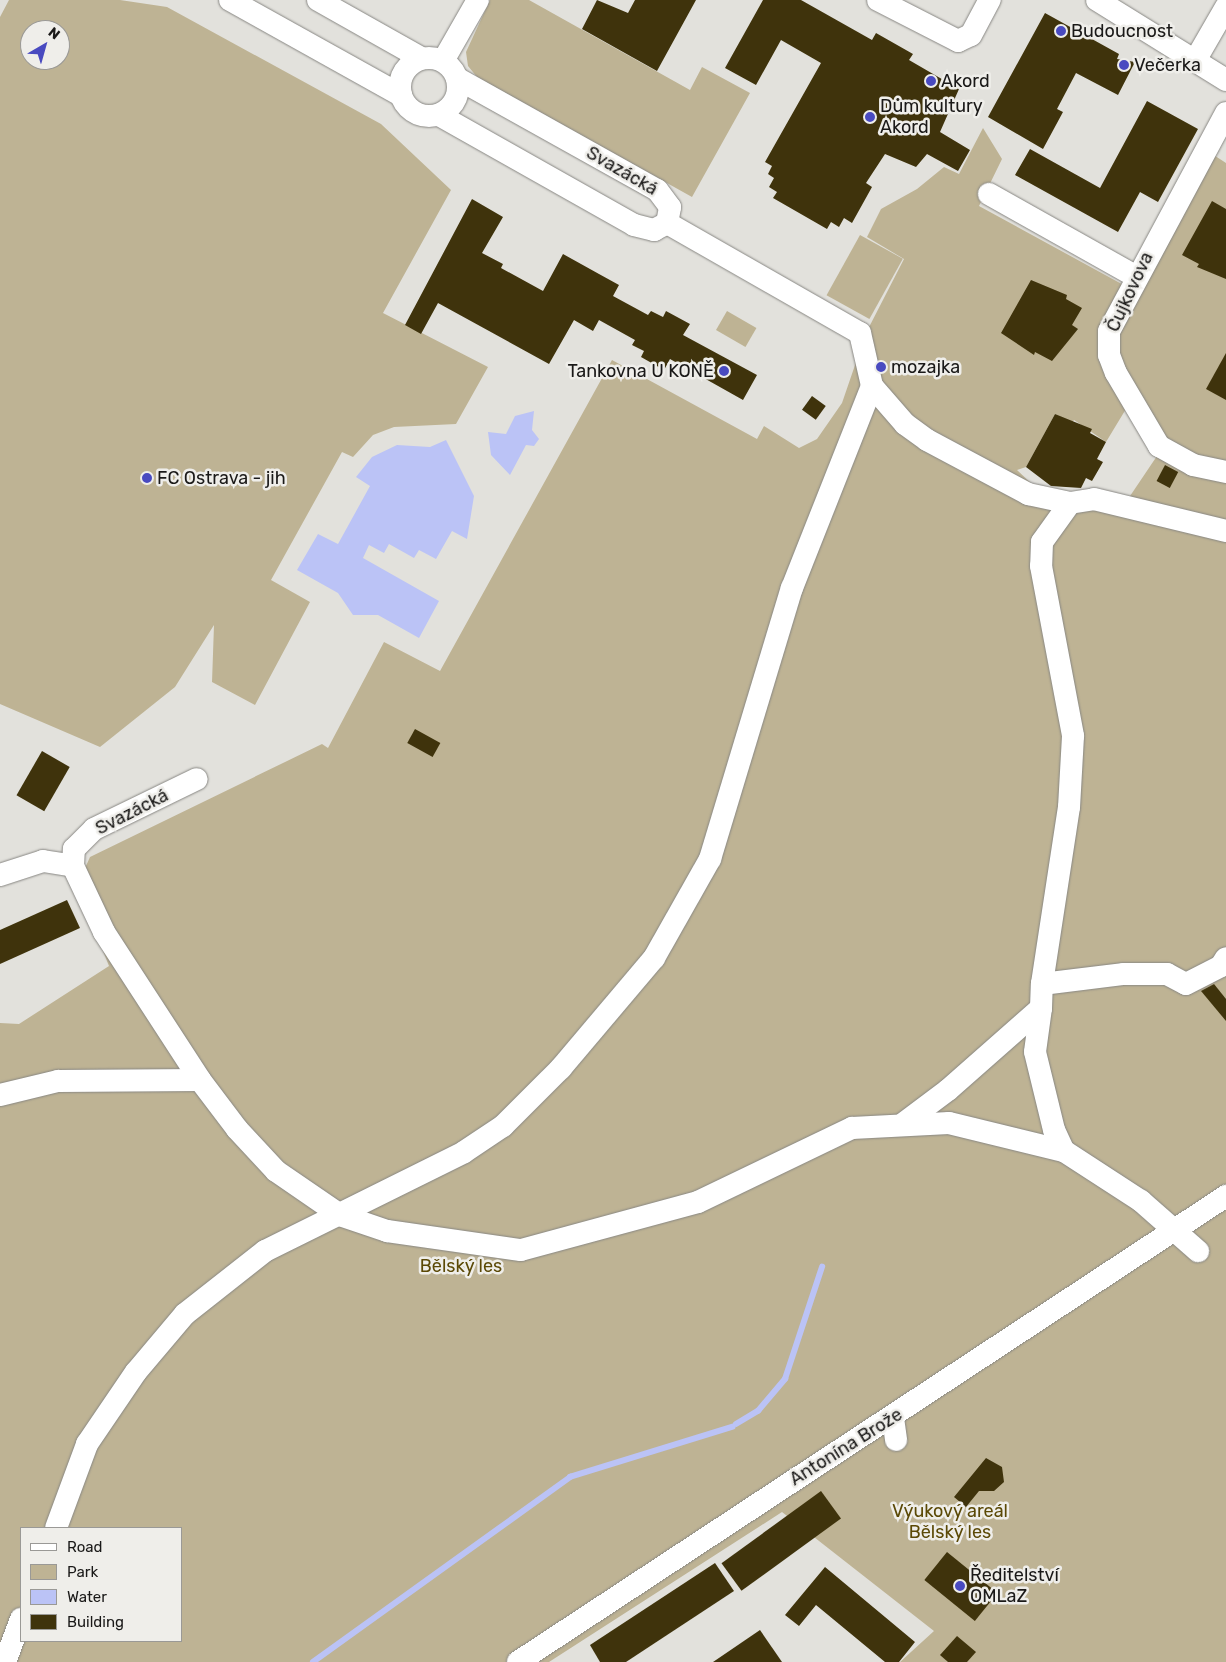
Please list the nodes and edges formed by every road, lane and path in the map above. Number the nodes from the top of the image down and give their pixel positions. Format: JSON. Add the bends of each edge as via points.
{"nodes":[{"id":1,"x":230,"y":0,"type":"edge"},
{"id":2,"x":318,"y":0,"type":"edge"},
{"id":3,"x":478,"y":0,"type":"edge"},
{"id":4,"x":878,"y":0,"type":"edge"},
{"id":5,"x":990,"y":0,"type":"edge"},
{"id":6,"x":1097,"y":0,"type":"edge"},
{"id":7,"x":1226,"y":6,"type":"edge"},
{"id":8,"x":421,"y":58,"type":"junction"},
{"id":9,"x":1196,"y":59,"type":"junction"},
{"id":10,"x":443,"y":61,"type":"junction"},
{"id":11,"x":458,"y":78,"type":"junction"},
{"id":12,"x":1226,"y":80,"type":"edge"},
{"id":13,"x":401,"y":95,"type":"junction"},
{"id":14,"x":438,"y":114,"type":"junction"},
{"id":15,"x":1223,"y":126,"type":"edge"},
{"id":16,"x":989,"y":194,"type":"dead end"},
{"id":17,"x":667,"y":223,"type":"junction"},
{"id":18,"x":1135,"y":276,"type":"junction"},
{"id":19,"x":872,"y":386,"type":"junction"},
{"id":20,"x":1226,"y":472,"type":"edge"},
{"id":21,"x":1070,"y":503,"type":"junction"},
{"id":22,"x":1226,"y":530,"type":"edge"},
{"id":23,"x":197,"y":779,"type":"dead end"},
{"id":24,"x":73,"y":866,"type":"junction"},
{"id":25,"x":0,"y":875,"type":"edge"},
{"id":26,"x":1226,"y":958,"type":"edge"},
{"id":27,"x":1042,"y":984,"type":"junction"},
{"id":28,"x":1041,"y":1008,"type":"junction"},
{"id":29,"x":186,"y":1056,"type":"junction"},
{"id":30,"x":200,"y":1080,"type":"junction"},
{"id":31,"x":166,"y":1081,"type":"junction"},
{"id":32,"x":0,"y":1095,"type":"edge"},
{"id":33,"x":904,"y":1122,"type":"junction"},
{"id":34,"x":1064,"y":1151,"type":"junction"},
{"id":35,"x":1226,"y":1196,"type":"edge"},
{"id":36,"x":340,"y":1215,"type":"junction"},
{"id":37,"x":1173,"y":1231,"type":"junction"},
{"id":38,"x":1198,"y":1251,"type":"dead end"},
{"id":39,"x":893,"y":1418,"type":"junction"},
{"id":40,"x":896,"y":1440,"type":"dead end"},
{"id":41,"x":56,"y":1527,"type":"edge"},
{"id":42,"x":20,"y":1622,"type":"edge"},
{"id":43,"x":5,"y":1662,"type":"edge"},
{"id":44,"x":518,"y":1662,"type":"edge"}],
"edges":[{"from":1,"to":13,"type":"street"},
{"from":2,"to":8,"type":"street"},
{"from":3,"to":10,"type":"street"},
{"from":4,"to":5,"type":"street","via":[[958,41],[971,35]]},
{"from":6,"to":9,"type":"street"},
{"from":7,"to":9,"type":"street"},
{"from":8,"to":10,"type":"street"},
{"from":8,"to":13,"type":"street","via":[[403,73]]},
{"from":9,"to":12,"type":"street"},
{"from":10,"to":11,"type":"street"},
{"from":11,"to":14,"type":"street","via":[[456,100]]},
{"from":11,"to":17,"type":"street","name":"Svazácká","via":[[658,190],[670,207]]},
{"from":13,"to":14,"type":"street","via":[[418,114]]},
{"from":14,"to":17,"type":"street","via":[[634,225],[654,230]]},
{"from":15,"to":18,"type":"street","name":"Čujkovova"},
{"from":16,"to":18,"type":"street"},
{"from":17,"to":19,"type":"street","via":[[860,333]]},
{"from":18,"to":20,"type":"street","name":"Čujkovova","via":[[1109,332],[1109,355],[1116,373],[1159,446],[1193,465]]},
{"from":19,"to":21,"type":"street","via":[[905,424],[927,440],[1028,494]]},
{"from":19,"to":36,"type":"street","via":[[792,588],[710,859],[654,958],[561,1068],[503,1126],[464,1152]]},
{"from":21,"to":22,"type":"street","via":[[1094,499]]},
{"from":21,"to":27,"type":"street","via":[[1042,542],[1041,566],[1073,736],[1069,807]]},
{"from":23,"to":24,"type":"street","name":"Svazácká","via":[[94,829],[74,849]]},
{"from":24,"to":25,"type":"street","via":[[43,861]]},
{"from":24,"to":29,"type":"street","via":[[104,932]]},
{"from":26,"to":27,"type":"street","via":[[1221,966],[1186,984],[1167,974],[1124,974]]},
{"from":27,"to":28,"type":"street"},
{"from":28,"to":33,"type":"street","via":[[948,1090]]},
{"from":28,"to":34,"type":"street","via":[[1035,1052],[1054,1130]]},
{"from":29,"to":30,"type":"street"},
{"from":29,"to":31,"type":"street"},
{"from":30,"to":31,"type":"street"},
{"from":30,"to":36,"type":"street","via":[[276,1171]]},
{"from":31,"to":32,"type":"street","via":[[58,1081]]},
{"from":33,"to":34,"type":"street","via":[[988,1130]]},
{"from":33,"to":36,"type":"street","via":[[852,1128],[698,1202],[521,1250],[388,1231]]},
{"from":34,"to":37,"type":"street","via":[[1141,1201]]},
{"from":35,"to":37,"type":"street","name":"Antonína Brože"},
{"from":36,"to":41,"type":"street","via":[[265,1252],[185,1314],[136,1372],[87,1444]]},
{"from":37,"to":38,"type":"street"},
{"from":37,"to":39,"type":"street","name":"Antonína Brože"},
{"from":39,"to":40,"type":"street"},
{"from":39,"to":44,"type":"street","name":"Antonína Brože"},
{"from":42,"to":43,"type":"street"}]}
